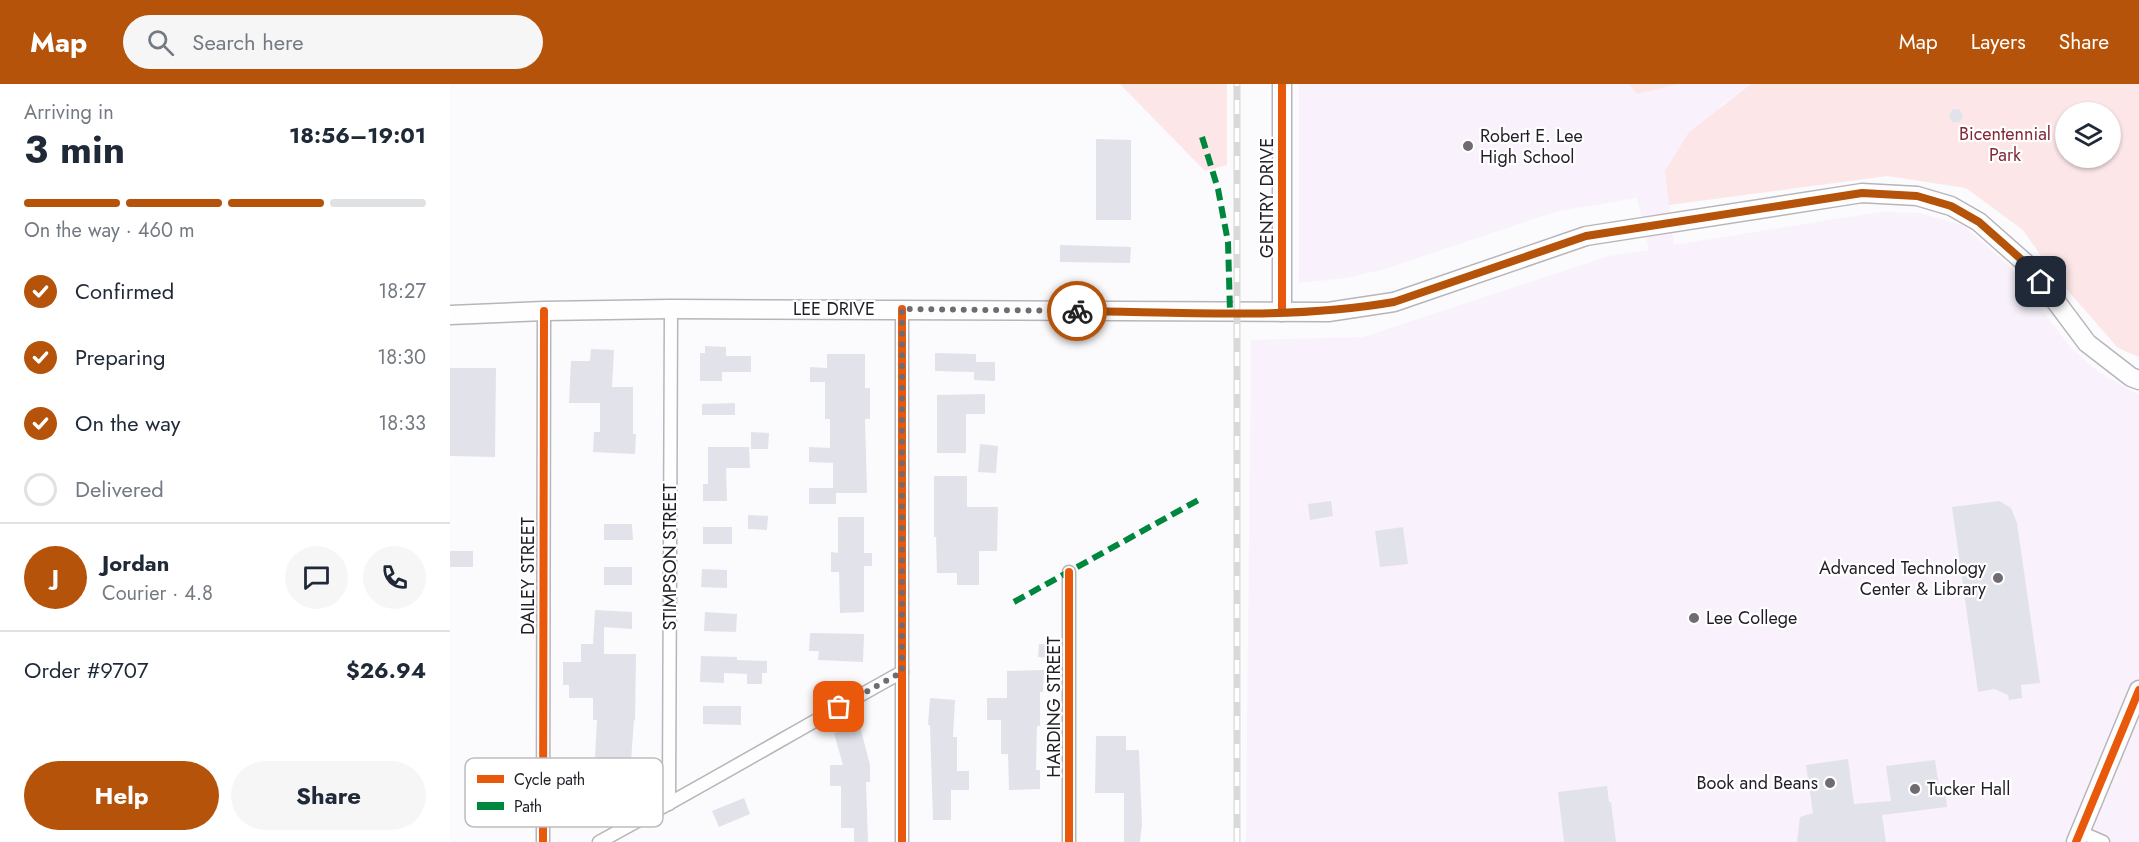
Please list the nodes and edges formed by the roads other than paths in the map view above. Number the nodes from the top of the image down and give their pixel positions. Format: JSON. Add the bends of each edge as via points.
{"nodes":[{"id":1,"x":1282,"y":84,"type":"edge"},
{"id":2,"x":671,"y":309,"type":"junction"},
{"id":3,"x":902,"y":309,"type":"junction"},
{"id":4,"x":544,"y":311,"type":"junction"},
{"id":5,"x":1282,"y":312,"type":"junction"},
{"id":6,"x":450,"y":315,"type":"edge"},
{"id":7,"x":2139,"y":380,"type":"edge"},
{"id":8,"x":1069,"y":572,"type":"dead end"},
{"id":9,"x":902,"y":672,"type":"junction"},
{"id":10,"x":2139,"y":690,"type":"edge"},
{"id":11,"x":543,"y":758,"type":"edge"},
{"id":12,"x":669,"y":804,"type":"junction"},
{"id":13,"x":663,"y":807,"type":"edge"},
{"id":14,"x":543,"y":827,"type":"edge"},
{"id":15,"x":627,"y":827,"type":"edge"},
{"id":16,"x":2078,"y":837,"type":"edge"},
{"id":17,"x":543,"y":842,"type":"edge"},
{"id":18,"x":599,"y":842,"type":"edge"},
{"id":19,"x":902,"y":842,"type":"edge"},
{"id":20,"x":1069,"y":842,"type":"edge"},
{"id":21,"x":2103,"y":842,"type":"edge"}],
"edges":[{"from":1,"to":5,"type":"main road","name":"GENTRY DRIVE"},
{"from":2,"to":3,"type":"main road","name":"LEE DRIVE"},
{"from":2,"to":4,"type":"main road","name":"LEE DRIVE"},
{"from":2,"to":12,"type":"street","name":"STIMPSON STREET"},
{"from":3,"to":5,"type":"main road","name":"LEE DRIVE"},
{"from":3,"to":9,"type":"street"},
{"from":4,"to":6,"type":"main road","name":"LEE DRIVE"},
{"from":4,"to":11,"type":"street","name":"DAILEY STREET"},
{"from":5,"to":7,"type":"main road","name":"LEE DRIVE","via":[[1328,312],[1394,302],[1586,236],[1862,193],[1917,196],[1951,206],[1979,222],[2031,268],[2087,343]]},
{"from":8,"to":20,"type":"street","name":"HARDING STREET"},
{"from":9,"to":12,"type":"street"},
{"from":9,"to":19,"type":"street"},
{"from":10,"to":16,"type":"main road"},
{"from":12,"to":13,"type":"street"},
{"from":14,"to":17,"type":"street","name":"DAILEY STREET"},
{"from":15,"to":18,"type":"street"},
{"from":16,"to":21,"type":"street"}]}
